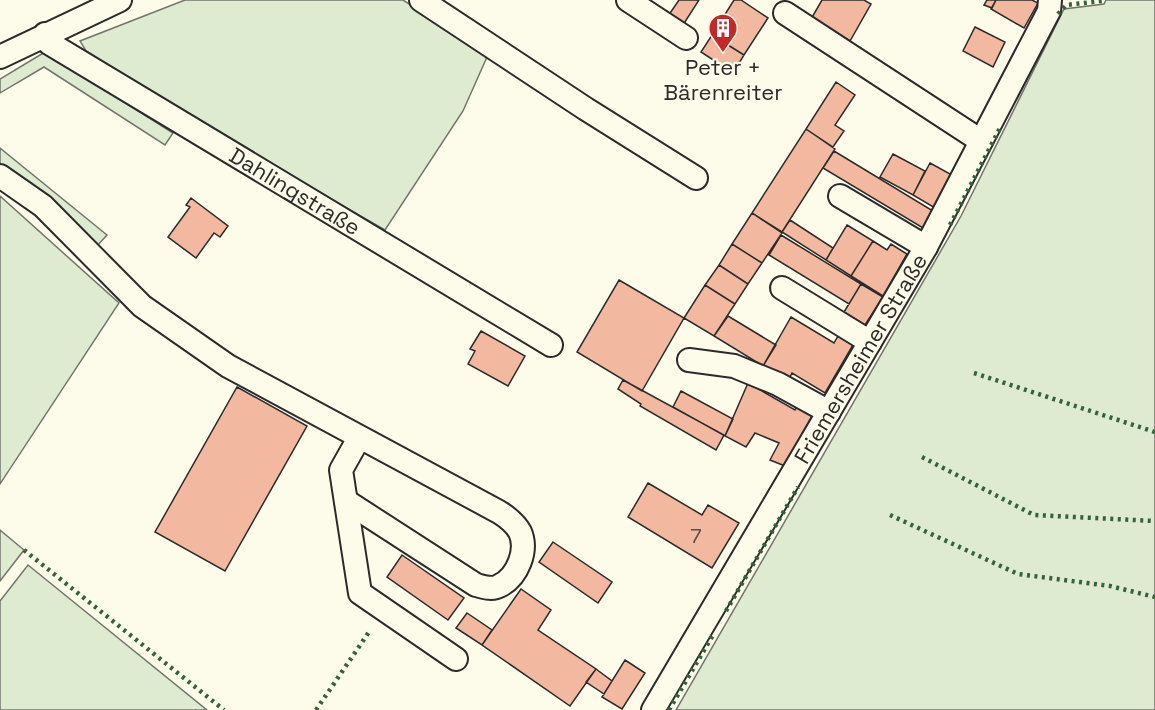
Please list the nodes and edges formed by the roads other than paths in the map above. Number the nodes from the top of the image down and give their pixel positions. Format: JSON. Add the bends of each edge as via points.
{"nodes":[{"id":1,"x":120,"y":0,"type":"edge"},
{"id":2,"x":421,"y":0,"type":"edge"},
{"id":3,"x":628,"y":0,"type":"edge"},
{"id":4,"x":1051,"y":0,"type":"edge"},
{"id":5,"x":785,"y":12,"type":"dead end"},
{"id":6,"x":45,"y":34,"type":"junction"},
{"id":7,"x":686,"y":38,"type":"dead end"},
{"id":8,"x":0,"y":57,"type":"edge"},
{"id":9,"x":981,"y":141,"type":"junction"},
{"id":10,"x":0,"y":176,"type":"edge"},
{"id":11,"x":696,"y":178,"type":"dead end"},
{"id":12,"x":840,"y":196,"type":"dead end"},
{"id":13,"x":926,"y":248,"type":"junction"},
{"id":14,"x":782,"y":288,"type":"dead end"},
{"id":15,"x":870,"y":342,"type":"junction"},
{"id":16,"x":551,"y":345,"type":"dead end"},
{"id":17,"x":689,"y":360,"type":"dead end"},
{"id":18,"x":829,"y":412,"type":"junction"},
{"id":19,"x":359,"y":438,"type":"junction"},
{"id":20,"x":346,"y":501,"type":"junction"},
{"id":21,"x":456,"y":659,"type":"dead end"},
{"id":22,"x":653,"y":710,"type":"edge"}],
"edges":[{"from":1,"to":6,"type":"street"},
{"from":2,"to":11,"type":"street"},
{"from":3,"to":7,"type":"street"},
{"from":4,"to":9,"type":"street","name":"Friemersheimer Straße","via":[[1049,11]]},
{"from":5,"to":9,"type":"street"},
{"from":6,"to":8,"type":"street"},
{"from":6,"to":16,"type":"street","name":"Dahlingstraße","via":[[49,43]]},
{"from":9,"to":13,"type":"street","name":"Friemersheimer Straße"},
{"from":10,"to":19,"type":"street","via":[[43,206],[142,306],[228,366]]},
{"from":12,"to":13,"type":"street"},
{"from":13,"to":15,"type":"street","name":"Friemersheimer Straße"},
{"from":14,"to":15,"type":"street"},
{"from":15,"to":18,"type":"street","name":"Friemersheimer Straße"},
{"from":17,"to":18,"type":"street","via":[[734,366]]},
{"from":18,"to":22,"type":"street","name":"Friemersheimer Straße"},
{"from":19,"to":20,"type":"street","via":[[341,470]]},
{"from":19,"to":20,"type":"street","via":[[499,512],[519,530],[523,554],[499,586],[476,585]]},
{"from":20,"to":21,"type":"street","via":[[360,593]]}]}
